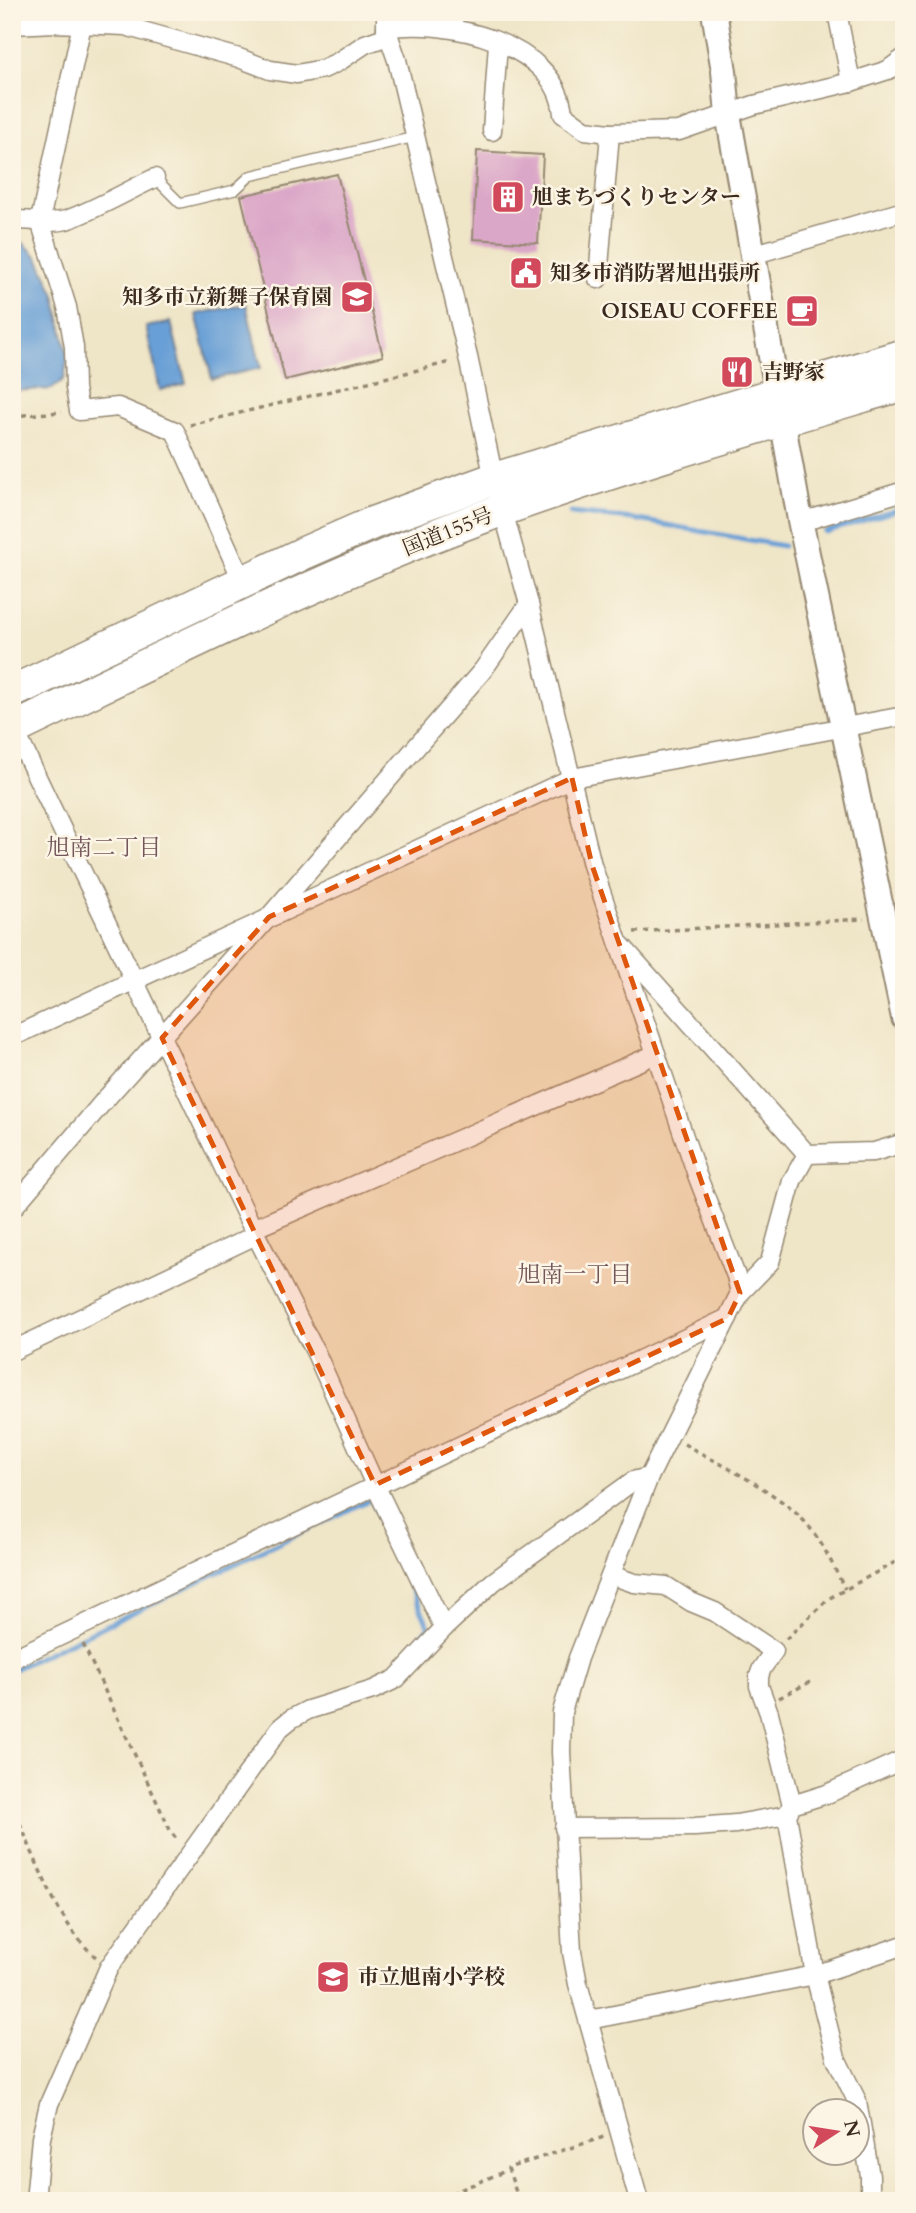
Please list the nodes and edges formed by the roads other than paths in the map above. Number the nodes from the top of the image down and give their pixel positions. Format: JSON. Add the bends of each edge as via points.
{"nodes":[{"id":1,"x":457,"y":12,"type":"edge"},
{"id":2,"x":714,"y":12,"type":"edge"},
{"id":3,"x":837,"y":12,"type":"edge"},
{"id":4,"x":82,"y":24,"type":"junction"},
{"id":5,"x":12,"y":25,"type":"edge"},
{"id":6,"x":387,"y":26,"type":"edge"},
{"id":7,"x":448,"y":28,"type":"junction"},
{"id":8,"x":498,"y":43,"type":"junction"},
{"id":9,"x":904,"y":58,"type":"edge"},
{"id":10,"x":851,"y":82,"type":"junction"},
{"id":11,"x":728,"y":114,"type":"junction"},
{"id":12,"x":492,"y":131,"type":"dead end"},
{"id":13,"x":610,"y":133,"type":"junction"},
{"id":14,"x":415,"y":136,"type":"junction"},
{"id":15,"x":155,"y":178,"type":"joint"},
{"id":16,"x":904,"y":211,"type":"edge"},
{"id":17,"x":12,"y":221,"type":"edge"},
{"id":18,"x":40,"y":221,"type":"junction"},
{"id":19,"x":752,"y":256,"type":"junction"},
{"id":20,"x":598,"y":278,"type":"dead end"},
{"id":21,"x":904,"y":355,"type":"edge"},
{"id":22,"x":904,"y":384,"type":"edge"},
{"id":23,"x":780,"y":406,"type":"junction"},
{"id":24,"x":494,"y":479,"type":"junction"},
{"id":25,"x":904,"y":491,"type":"edge"},
{"id":26,"x":502,"y":510,"type":"junction"},
{"id":27,"x":800,"y":520,"type":"junction"},
{"id":28,"x":243,"y":582,"type":"junction"},
{"id":29,"x":529,"y":604,"type":"junction"},
{"id":30,"x":12,"y":692,"type":"edge"},
{"id":31,"x":904,"y":716,"type":"edge"},
{"id":32,"x":843,"y":728,"type":"junction"},
{"id":33,"x":13,"y":730,"type":"edge"},
{"id":34,"x":572,"y":778,"type":"junction"},
{"id":35,"x":269,"y":916,"type":"junction"},
{"id":36,"x":615,"y":937,"type":"junction"},
{"id":37,"x":135,"y":980,"type":"junction"},
{"id":38,"x":904,"y":1018,"type":"edge"},
{"id":39,"x":12,"y":1037,"type":"edge"},
{"id":40,"x":162,"y":1038,"type":"junction"},
{"id":41,"x":656,"y":1054,"type":"junction"},
{"id":42,"x":904,"y":1143,"type":"edge"},
{"id":43,"x":807,"y":1154,"type":"junction"},
{"id":44,"x":12,"y":1209,"type":"edge"},
{"id":45,"x":254,"y":1232,"type":"junction"},
{"id":46,"x":740,"y":1293,"type":"junction"},
{"id":47,"x":728,"y":1318,"type":"junction"},
{"id":48,"x":12,"y":1351,"type":"edge"},
{"id":49,"x":649,"y":1477,"type":"junction"},
{"id":50,"x":375,"y":1486,"type":"junction"},
{"id":51,"x":611,"y":1574,"type":"junction"},
{"id":52,"x":444,"y":1628,"type":"junction"},
{"id":53,"x":12,"y":1659,"type":"edge"},
{"id":54,"x":904,"y":1759,"type":"edge"},
{"id":55,"x":789,"y":1810,"type":"junction"},
{"id":56,"x":564,"y":1828,"type":"junction"},
{"id":57,"x":904,"y":1945,"type":"edge"},
{"id":58,"x":814,"y":1975,"type":"junction"},
{"id":59,"x":589,"y":2020,"type":"junction"},
{"id":60,"x":36,"y":2201,"type":"edge"},
{"id":61,"x":639,"y":2201,"type":"edge"},
{"id":62,"x":870,"y":2201,"type":"edge"}],
"edges":[{"from":1,"to":7,"type":"street"},
{"from":2,"to":11,"type":"street"},
{"from":3,"to":10,"type":"street"},
{"from":4,"to":5,"type":"street"},
{"from":4,"to":6,"type":"street","via":[[125,26],[296,74],[338,62]]},
{"from":4,"to":18,"type":"street"},
{"from":6,"to":7,"type":"street"},
{"from":6,"to":14,"type":"street"},
{"from":7,"to":8,"type":"street"},
{"from":8,"to":12,"type":"street"},
{"from":8,"to":13,"type":"street","via":[[524,53],[550,79],[562,101],[563,114],[585,131]]},
{"from":9,"to":10,"type":"street","via":[[888,70]]},
{"from":10,"to":11,"type":"street"},
{"from":11,"to":13,"type":"street","via":[[679,131]]},
{"from":11,"to":19,"type":"street"},
{"from":13,"to":20,"type":"street"},
{"from":14,"to":15,"type":"lane","via":[[250,176],[235,190],[180,203]]},
{"from":14,"to":24,"type":"street"},
{"from":15,"to":18,"type":"street","via":[[66,220]]},
{"from":16,"to":19,"type":"street"},
{"from":17,"to":18,"type":"street"},
{"from":18,"to":28,"type":"street","via":[[67,307],[79,411],[118,407],[175,431]]},
{"from":19,"to":23,"type":"street"},
{"from":21,"to":23,"type":"highway","name":"国道155号"},
{"from":22,"to":23,"type":"highway","name":"国道155号"},
{"from":23,"to":24,"type":"highway","name":"国道155号"},
{"from":23,"to":26,"type":"highway","name":"国道155号"},
{"from":23,"to":27,"type":"street"},
{"from":24,"to":26,"type":"street"},
{"from":24,"to":28,"type":"highway","name":"国道155号","via":[[375,522]]},
{"from":25,"to":27,"type":"street"},
{"from":26,"to":29,"type":"street"},
{"from":26,"to":33,"type":"highway","name":"国道155号","via":[[261,610]]},
{"from":27,"to":32,"type":"street"},
{"from":28,"to":30,"type":"highway","name":"国道155号"},
{"from":29,"to":34,"type":"street"},
{"from":29,"to":35,"type":"street","via":[[483,670]]},
{"from":31,"to":32,"type":"street"},
{"from":32,"to":34,"type":"street"},
{"from":32,"to":38,"type":"street"},
{"from":33,"to":37,"type":"street"},
{"from":34,"to":35,"type":"street"},
{"from":34,"to":36,"type":"street"},
{"from":35,"to":37,"type":"street"},
{"from":35,"to":40,"type":"street"},
{"from":36,"to":41,"type":"street"},
{"from":36,"to":43,"type":"street"},
{"from":37,"to":39,"type":"street"},
{"from":37,"to":40,"type":"street"},
{"from":40,"to":44,"type":"street"},
{"from":40,"to":45,"type":"street"},
{"from":41,"to":45,"type":"street"},
{"from":41,"to":46,"type":"street"},
{"from":42,"to":43,"type":"street","via":[[874,1152]]},
{"from":43,"to":46,"type":"street","via":[[792,1181],[770,1262]]},
{"from":45,"to":48,"type":"street"},
{"from":45,"to":50,"type":"street","via":[[316,1353]]},
{"from":46,"to":47,"type":"street"},
{"from":47,"to":49,"type":"street"},
{"from":47,"to":50,"type":"street"},
{"from":49,"to":51,"type":"street"},
{"from":49,"to":52,"type":"street","via":[[633,1481],[493,1582]]},
{"from":50,"to":52,"type":"street"},
{"from":50,"to":53,"type":"street"},
{"from":51,"to":55,"type":"street","via":[[634,1583],[666,1586],[775,1651],[759,1676]]},
{"from":51,"to":56,"type":"street","via":[[562,1712]]},
{"from":52,"to":60,"type":"street","via":[[397,1679],[291,1719],[192,1848],[109,1967],[49,2104]]},
{"from":54,"to":55,"type":"street"},
{"from":55,"to":56,"type":"street","via":[[736,1824]]},
{"from":55,"to":58,"type":"street"},
{"from":56,"to":59,"type":"street","via":[[572,1952]]},
{"from":57,"to":58,"type":"street"},
{"from":58,"to":59,"type":"street"},
{"from":58,"to":62,"type":"street","via":[[836,2058],[857,2101]]},
{"from":59,"to":61,"type":"street"}]}
